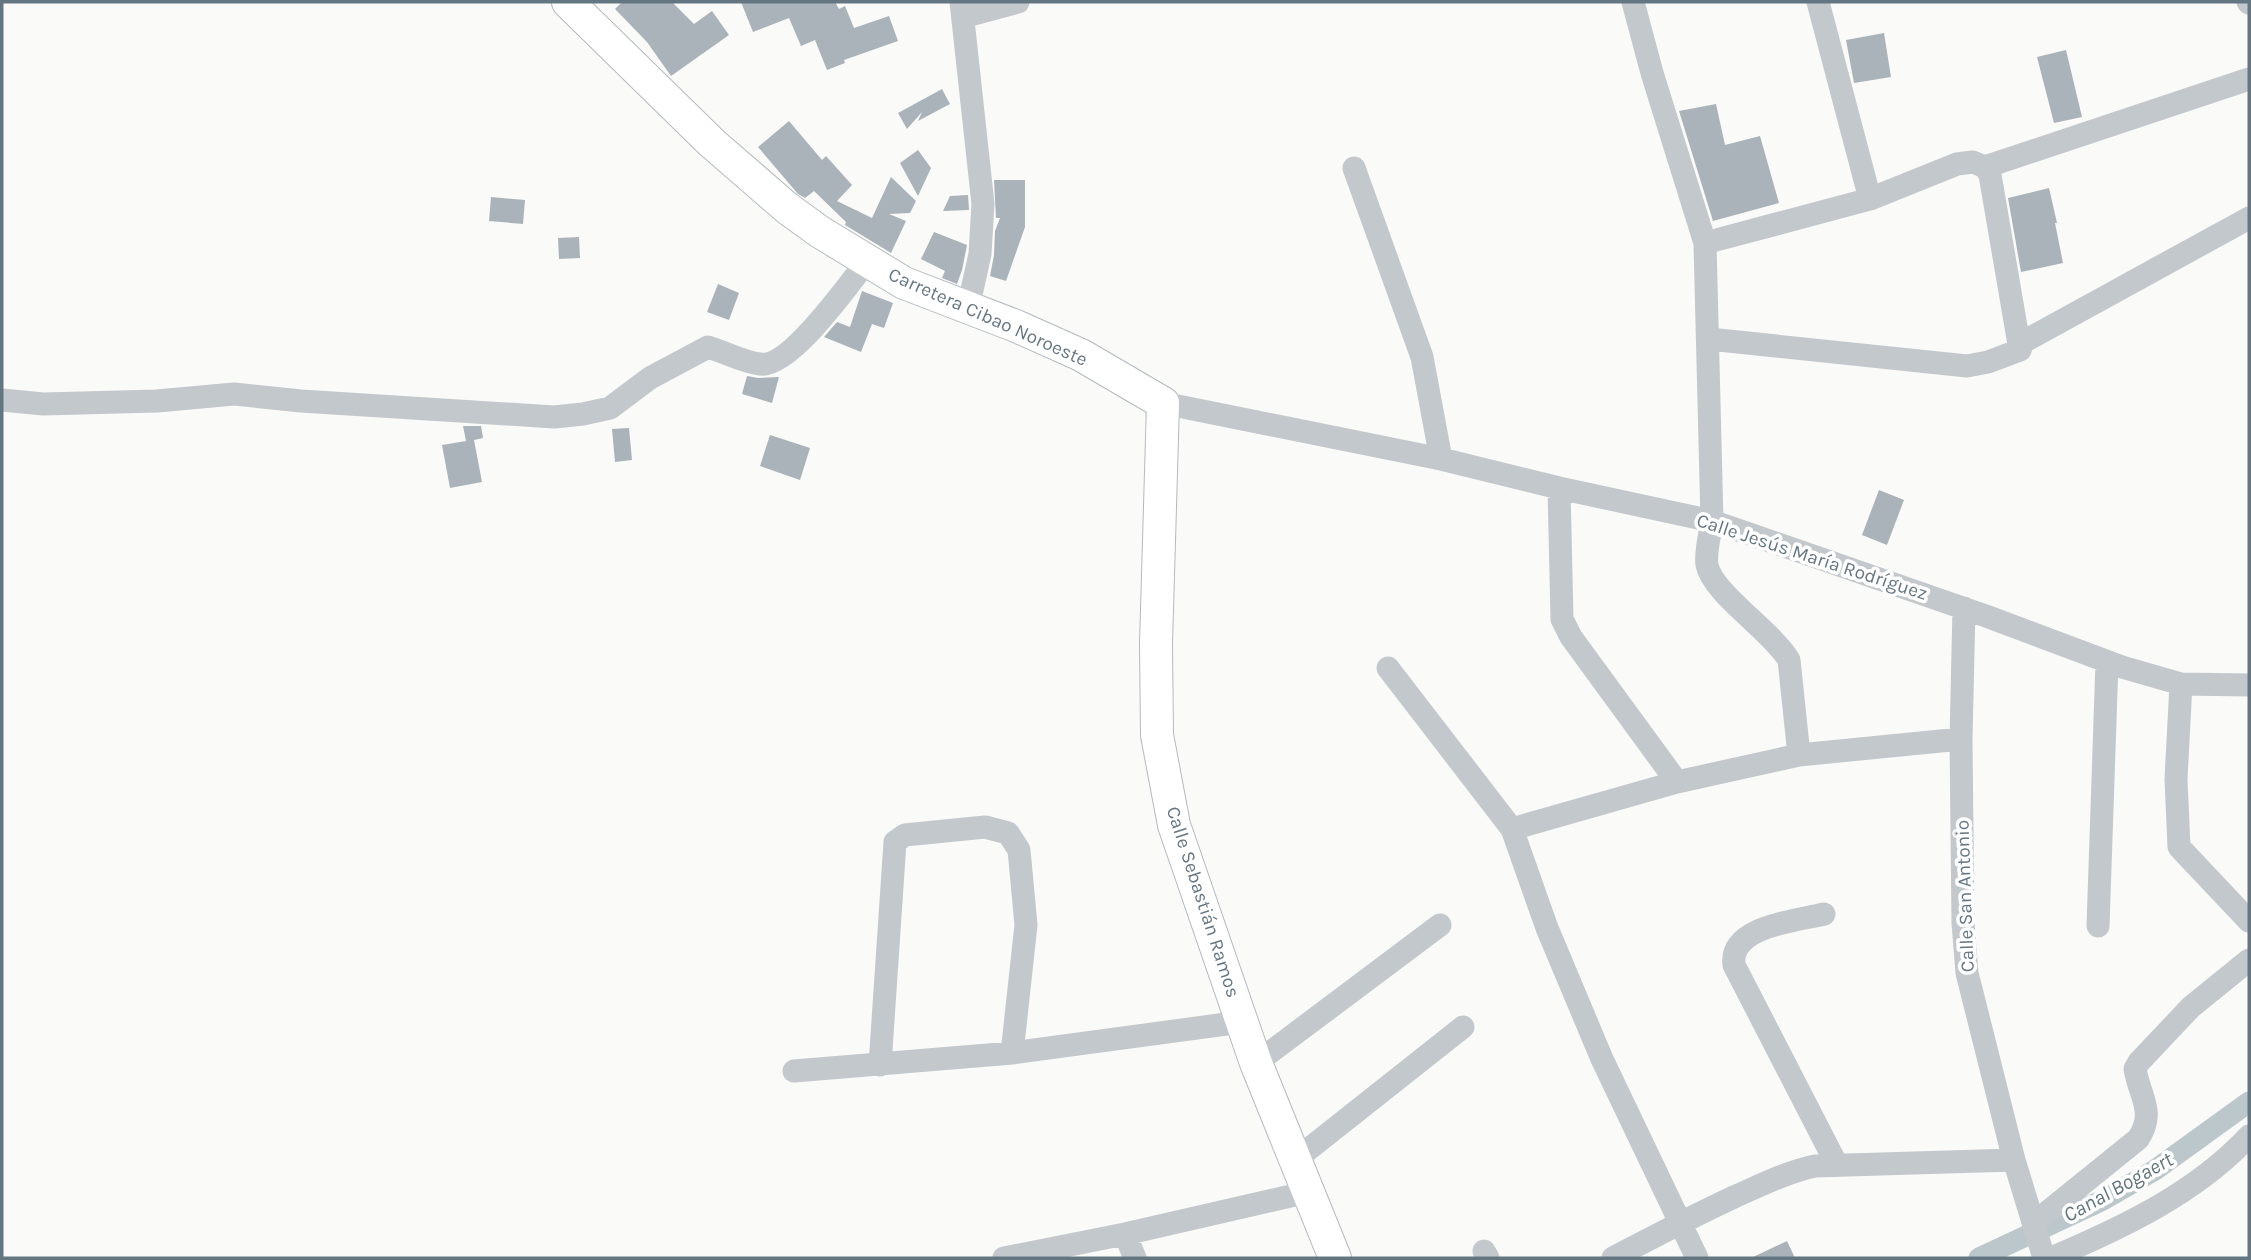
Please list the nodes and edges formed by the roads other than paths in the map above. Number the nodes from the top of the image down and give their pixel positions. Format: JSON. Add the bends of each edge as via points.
{"nodes":[{"id":1,"x":568,"y":2,"type":"edge"},
{"id":2,"x":1018,"y":2,"type":"edge"},
{"id":3,"x":1633,"y":2,"type":"edge"},
{"id":4,"x":1818,"y":2,"type":"edge"},
{"id":5,"x":962,"y":9,"type":"edge"},
{"id":6,"x":2249,"y":79,"type":"edge"},
{"id":7,"x":1986,"y":167,"type":"junction"},
{"id":8,"x":1354,"y":168,"type":"dead end"},
{"id":9,"x":1870,"y":199,"type":"junction"},
{"id":10,"x":2249,"y":218,"type":"edge"},
{"id":11,"x":1705,"y":243,"type":"junction"},
{"id":12,"x":867,"y":261,"type":"junction"},
{"id":13,"x":968,"y":308,"type":"junction"},
{"id":14,"x":1709,"y":339,"type":"junction"},
{"id":15,"x":2020,"y":350,"type":"junction"},
{"id":16,"x":2,"y":400,"type":"edge"},
{"id":17,"x":1163,"y":403,"type":"junction"},
{"id":18,"x":1441,"y":459,"type":"junction"},
{"id":19,"x":1559,"y":488,"type":"junction"},
{"id":20,"x":1712,"y":521,"type":"junction"},
{"id":21,"x":1964,"y":608,"type":"junction"},
{"id":22,"x":2107,"y":662,"type":"junction"},
{"id":23,"x":1388,"y":668,"type":"dead end"},
{"id":24,"x":2181,"y":684,"type":"junction"},
{"id":25,"x":2249,"y":685,"type":"edge"},
{"id":26,"x":1961,"y":739,"type":"junction"},
{"id":27,"x":1800,"y":755,"type":"junction"},
{"id":28,"x":1677,"y":782,"type":"junction"},
{"id":29,"x":1512,"y":829,"type":"junction"},
{"id":30,"x":1824,"y":914,"type":"dead end"},
{"id":31,"x":2249,"y":921,"type":"edge"},
{"id":32,"x":1440,"y":925,"type":"dead end"},
{"id":33,"x":2098,"y":926,"type":"dead end"},
{"id":34,"x":2249,"y":960,"type":"edge"},
{"id":35,"x":1241,"y":1022,"type":"junction"},
{"id":36,"x":1464,"y":1027,"type":"dead end"},
{"id":37,"x":1012,"y":1054,"type":"junction"},
{"id":38,"x":1256,"y":1063,"type":"junction"},
{"id":39,"x":880,"y":1065,"type":"junction"},
{"id":40,"x":794,"y":1071,"type":"dead end"},
{"id":41,"x":2249,"y":1136,"type":"edge"},
{"id":42,"x":1295,"y":1160,"type":"junction"},
{"id":43,"x":2014,"y":1160,"type":"junction"},
{"id":44,"x":1837,"y":1165,"type":"junction"},
{"id":45,"x":1308,"y":1192,"type":"junction"},
{"id":46,"x":1679,"y":1223,"type":"junction"},
{"id":47,"x":2034,"y":1224,"type":"junction"},
{"id":48,"x":1125,"y":1234,"type":"junction"},
{"id":49,"x":2045,"y":1256,"type":"edge"},
{"id":50,"x":1004,"y":1258,"type":"edge"},
{"id":51,"x":1135,"y":1258,"type":"edge"},
{"id":52,"x":1335,"y":1258,"type":"edge"},
{"id":53,"x":1613,"y":1258,"type":"edge"},
{"id":54,"x":1697,"y":1258,"type":"edge"}],
"edges":[{"from":1,"to":12,"type":"main road","name":"Carretera Cibao Noroeste","via":[[712,143],[787,208]]},
{"from":2,"to":5,"type":"street"},
{"from":3,"to":11,"type":"street"},
{"from":4,"to":9,"type":"street"},
{"from":5,"to":13,"type":"street","via":[[984,204],[981,254]]},
{"from":6,"to":7,"type":"street"},
{"from":7,"to":9,"type":"street","via":[[1973,162],[1957,164]]},
{"from":7,"to":15,"type":"street"},
{"from":8,"to":18,"type":"street","via":[[1422,357]]},
{"from":9,"to":11,"type":"street"},
{"from":10,"to":15,"type":"street","via":[[2023,342]]},
{"from":11,"to":14,"type":"street"},
{"from":12,"to":13,"type":"main road","name":"Carretera Cibao Noroeste","via":[[904,283]]},
{"from":12,"to":16,"type":"street","via":[[822,320],[780,358],[762,365],[708,347],[610,408],[583,414],[554,417],[234,394],[44,404]]},
{"from":13,"to":17,"type":"main road","name":"Carretera Cibao Noroeste","via":[[1081,355]]},
{"from":14,"to":15,"type":"street","via":[[1967,366]]},
{"from":14,"to":20,"type":"street"},
{"from":17,"to":18,"type":"street","name":"Calle Jesús María Rodríguez"},
{"from":17,"to":35,"type":"main road","name":"Calle Sebastián Ramos","via":[[1157,735],[1174,825]]},
{"from":18,"to":19,"type":"street","name":"Calle Jesús María Rodríguez"},
{"from":19,"to":20,"type":"street","name":"Calle Jesús María Rodríguez"},
{"from":19,"to":28,"type":"street","via":[[1562,619]]},
{"from":20,"to":21,"type":"street","name":"Calle Jesús María Rodríguez"},
{"from":20,"to":27,"type":"street","via":[[1707,558],[1711,574],[1789,660]]},
{"from":21,"to":22,"type":"street","name":"Calle Jesús María Rodríguez"},
{"from":21,"to":26,"type":"street","name":"Calle San Antonio"},
{"from":22,"to":24,"type":"street","name":"Calle Jesús María Rodríguez"},
{"from":22,"to":33,"type":"street"},
{"from":23,"to":29,"type":"street"},
{"from":24,"to":25,"type":"street","name":"Calle Jesús María Rodríguez"},
{"from":24,"to":31,"type":"street","via":[[2176,779],[2179,847]]},
{"from":26,"to":27,"type":"street"},
{"from":26,"to":43,"type":"street","name":"Calle San Antonio","via":[[1967,973]]},
{"from":27,"to":28,"type":"street"},
{"from":28,"to":29,"type":"street"},
{"from":29,"to":46,"type":"street","via":[[1602,1059]]},
{"from":30,"to":44,"type":"street","via":[[1752,933],[1733,957]]},
{"from":32,"to":38,"type":"street"},
{"from":34,"to":47,"type":"street","via":[[2191,1007],[2139,1062],[2135,1069],[2147,1112],[2138,1139]]},
{"from":35,"to":37,"type":"street"},
{"from":35,"to":38,"type":"main road","name":"Calle Sebastián Ramos"},
{"from":36,"to":42,"type":"street"},
{"from":37,"to":39,"type":"street"},
{"from":37,"to":39,"type":"street","via":[[1026,925],[1019,850],[1008,833],[985,827],[905,835],[895,842]]},
{"from":38,"to":42,"type":"main road","name":"Calle Sebastián Ramos"},
{"from":39,"to":40,"type":"street"},
{"from":41,"to":49,"type":"street","via":[[2181,1194],[2088,1242]]},
{"from":42,"to":45,"type":"main road","name":"Calle Sebastián Ramos"},
{"from":43,"to":44,"type":"street"},
{"from":43,"to":47,"type":"street","name":"Calle San Antonio"},
{"from":44,"to":46,"type":"street","via":[[1787,1174]]},
{"from":45,"to":48,"type":"street"},
{"from":45,"to":52,"type":"main road","name":"Calle Sebastián Ramos"},
{"from":46,"to":53,"type":"street"},
{"from":46,"to":54,"type":"street"},
{"from":47,"to":49,"type":"street","name":"Calle San Antonio"},
{"from":48,"to":50,"type":"street"},
{"from":48,"to":51,"type":"street"}]}
